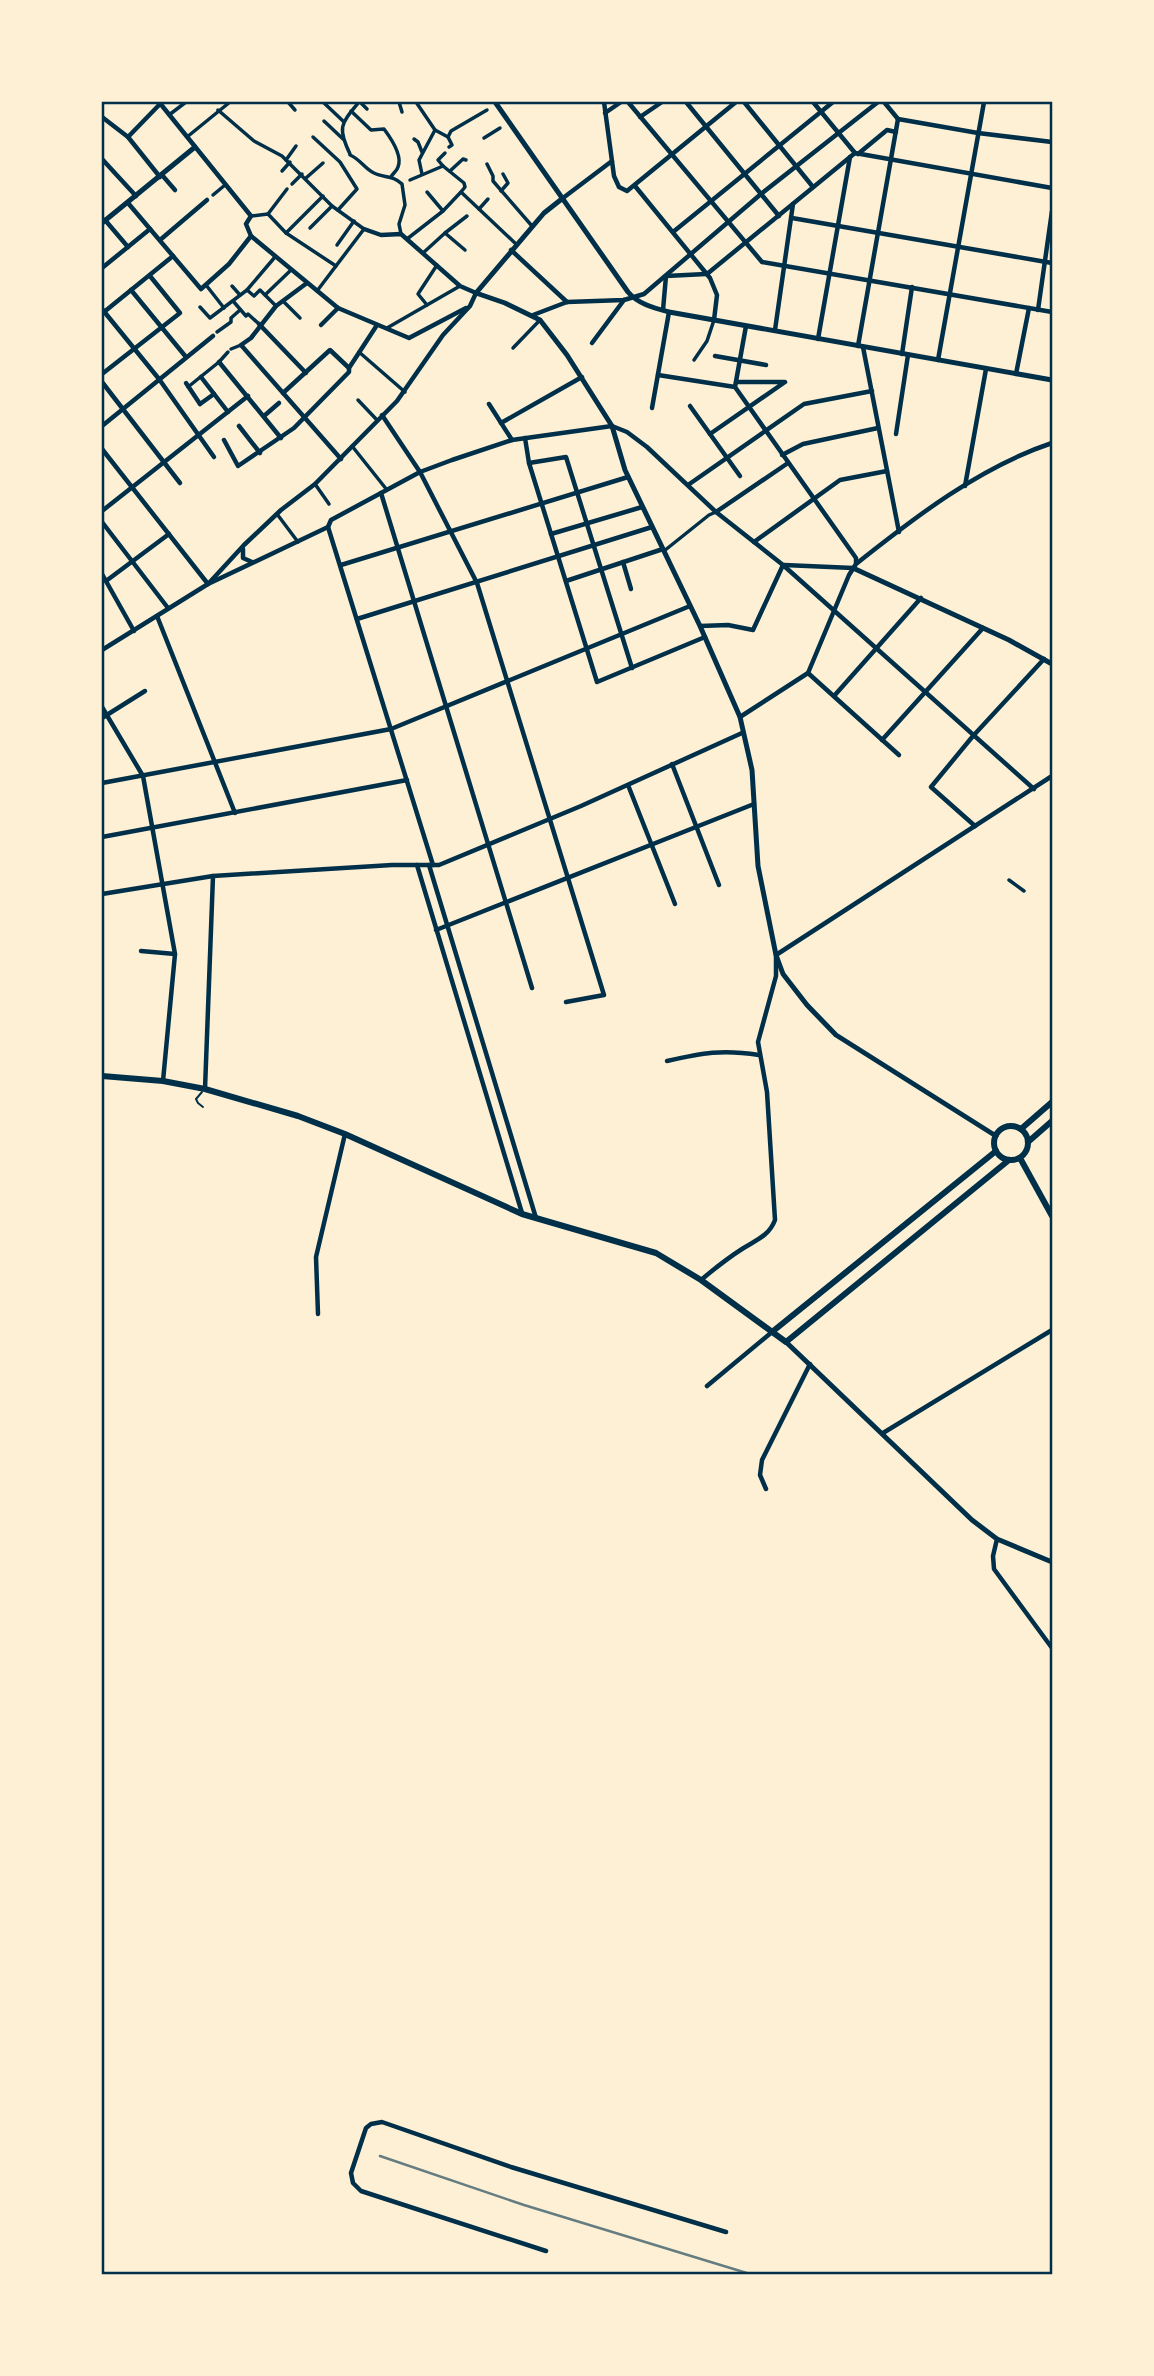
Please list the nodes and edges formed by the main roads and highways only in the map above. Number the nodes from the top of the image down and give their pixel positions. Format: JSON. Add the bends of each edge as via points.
{"nodes":[{"id":1,"x":102,"y":1076,"type":"edge"},
{"id":2,"x":1052,"y":1102,"type":"edge"},
{"id":3,"x":1052,"y":1122,"type":"edge"},
{"id":4,"x":1021,"y":1129,"type":"junction"},
{"id":5,"x":1028,"y":1142,"type":"junction"},
{"id":6,"x":996,"y":1151,"type":"junction"},
{"id":7,"x":1020,"y":1158,"type":"junction"},
{"id":8,"x":1009,"y":1160,"type":"junction"},
{"id":9,"x":1052,"y":1216,"type":"edge"},
{"id":10,"x":772,"y":1332,"type":"junction"}],
"edges":[{"from":1,"to":10,"type":"main road","via":[[163,1080],[298,1116],[522,1214],[656,1253]]},
{"from":2,"to":4,"type":"main road"},
{"from":3,"to":5,"type":"main road"},
{"from":4,"to":5,"type":"main road"},
{"from":4,"to":6,"type":"main road","via":[[1008,1127],[996,1136]]},
{"from":5,"to":7,"type":"main road"},
{"from":6,"to":8,"type":"main road"},
{"from":6,"to":10,"type":"main road"},
{"from":7,"to":8,"type":"main road"},
{"from":7,"to":9,"type":"main road"},
{"from":8,"to":10,"type":"main road","via":[[786,1342]]}]}
